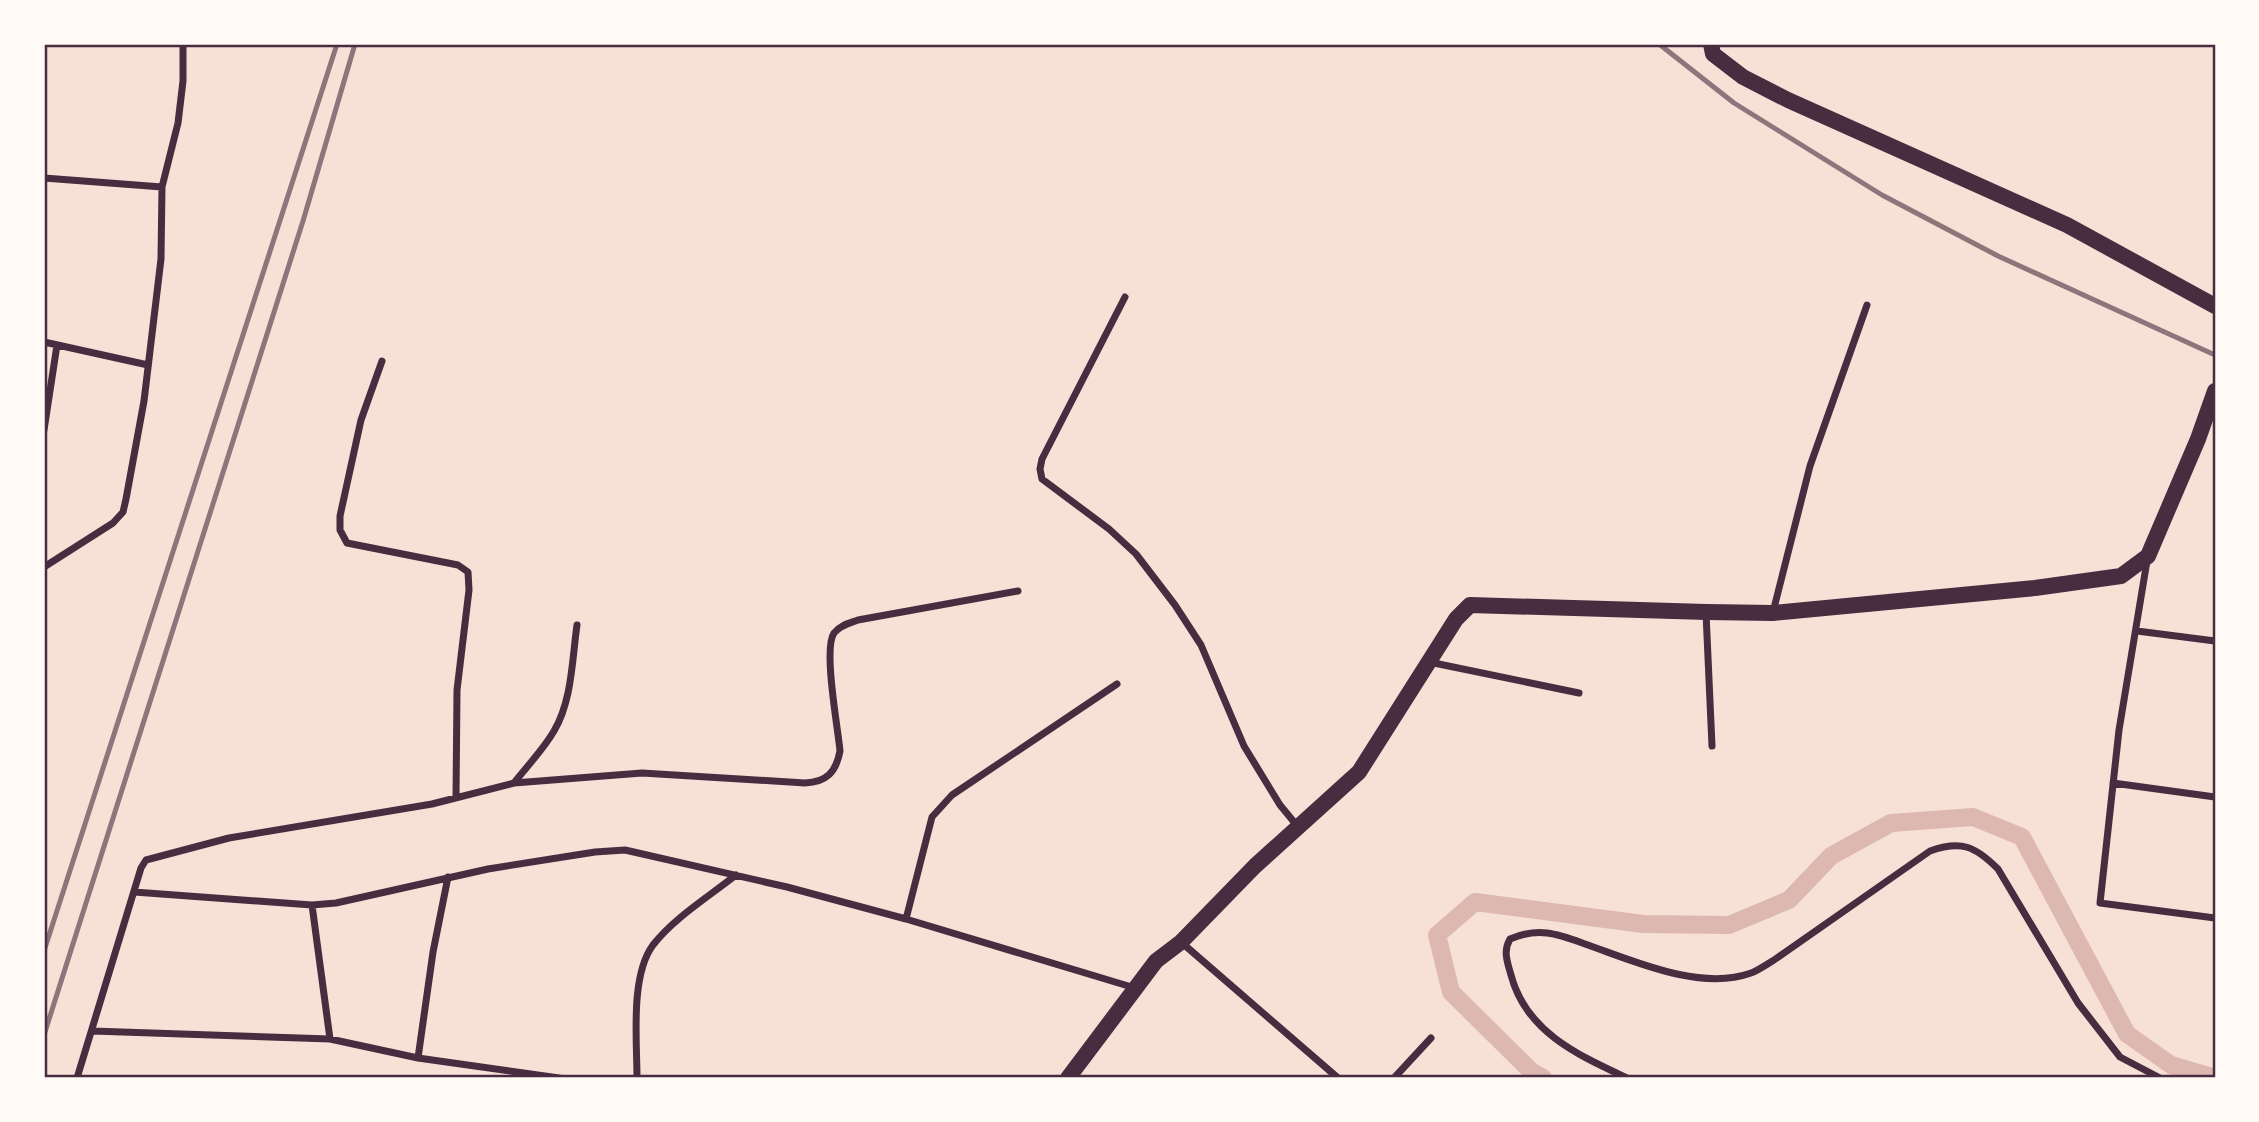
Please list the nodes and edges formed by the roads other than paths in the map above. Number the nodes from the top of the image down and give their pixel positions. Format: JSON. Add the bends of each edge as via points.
{"nodes":[{"id":1,"x":183,"y":44,"type":"edge"},
{"id":2,"x":1711,"y":44,"type":"edge"},
{"id":3,"x":44,"y":178,"type":"edge"},
{"id":4,"x":162,"y":187,"type":"junction"},
{"id":5,"x":1125,"y":298,"type":"dead end"},
{"id":6,"x":1867,"y":304,"type":"dead end"},
{"id":7,"x":2215,"y":306,"type":"edge"},
{"id":8,"x":44,"y":342,"type":"edge"},
{"id":9,"x":57,"y":345,"type":"junction"},
{"id":10,"x":382,"y":362,"type":"dead end"},
{"id":11,"x":148,"y":365,"type":"junction"},
{"id":12,"x":2215,"y":391,"type":"edge"},
{"id":13,"x":44,"y":429,"type":"edge"},
{"id":14,"x":2148,"y":556,"type":"junction"},
{"id":15,"x":44,"y":567,"type":"edge"},
{"id":16,"x":1017,"y":591,"type":"dead end"},
{"id":17,"x":1706,"y":612,"type":"junction"},
{"id":18,"x":1773,"y":612,"type":"junction"},
{"id":19,"x":577,"y":625,"type":"dead end"},
{"id":20,"x":2137,"y":631,"type":"junction"},
{"id":21,"x":2215,"y":641,"type":"edge"},
{"id":22,"x":1429,"y":662,"type":"junction"},
{"id":23,"x":1117,"y":684,"type":"dead end"},
{"id":24,"x":1579,"y":694,"type":"dead end"},
{"id":25,"x":1712,"y":746,"type":"dead end"},
{"id":26,"x":514,"y":783,"type":"junction"},
{"id":27,"x":2113,"y":783,"type":"junction"},
{"id":28,"x":2215,"y":797,"type":"edge"},
{"id":29,"x":456,"y":798,"type":"junction"},
{"id":30,"x":1299,"y":828,"type":"junction"},
{"id":31,"x":736,"y":875,"type":"junction"},
{"id":32,"x":448,"y":877,"type":"junction"},
{"id":33,"x":134,"y":892,"type":"junction"},
{"id":34,"x":312,"y":905,"type":"junction"},
{"id":35,"x":2215,"y":918,"type":"edge"},
{"id":36,"x":906,"y":919,"type":"junction"},
{"id":37,"x":1181,"y":942,"type":"junction"},
{"id":38,"x":1136,"y":988,"type":"junction"},
{"id":39,"x":92,"y":1031,"type":"junction"},
{"id":40,"x":1431,"y":1038,"type":"dead end"},
{"id":41,"x":330,"y":1040,"type":"junction"},
{"id":42,"x":418,"y":1058,"type":"junction"},
{"id":43,"x":1075,"y":1076,"type":"edge"},
{"id":44,"x":77,"y":1078,"type":"edge"},
{"id":45,"x":559,"y":1078,"type":"edge"},
{"id":46,"x":637,"y":1078,"type":"edge"},
{"id":47,"x":1338,"y":1078,"type":"edge"},
{"id":48,"x":1394,"y":1078,"type":"edge"},
{"id":49,"x":1627,"y":1078,"type":"edge"},
{"id":50,"x":2160,"y":1078,"type":"edge"}],
"edges":[{"from":1,"to":4,"type":"street","via":[[178,123]]},
{"from":2,"to":7,"type":"highway","via":[[1713,54],[1728,67],[1788,100],[2067,225]]},
{"from":3,"to":4,"type":"street"},
{"from":4,"to":11,"type":"street","via":[[160,259]]},
{"from":5,"to":30,"type":"street","via":[[1042,459],[1042,479],[1136,554],[1175,605],[1200,645],[1244,746]]},
{"from":6,"to":18,"type":"street","via":[[1810,466]]},
{"from":8,"to":9,"type":"street"},
{"from":9,"to":11,"type":"street"},
{"from":9,"to":13,"type":"street"},
{"from":10,"to":29,"type":"street","via":[[361,420],[340,530],[347,543],[447,562],[468,572],[457,690]]},
{"from":11,"to":15,"type":"street","via":[[123,512]]},
{"from":12,"to":14,"type":"highway"},
{"from":14,"to":18,"type":"highway","via":[[2121,576]]},
{"from":14,"to":20,"type":"street"},
{"from":16,"to":26,"type":"street","via":[[840,627],[829,650],[840,751],[837,765],[824,780],[805,783],[642,773]]},
{"from":17,"to":18,"type":"highway"},
{"from":17,"to":22,"type":"highway","via":[[1470,605]]},
{"from":17,"to":25,"type":"street"},
{"from":19,"to":26,"type":"street","via":[[560,718]]},
{"from":20,"to":21,"type":"street"},
{"from":20,"to":27,"type":"street"},
{"from":22,"to":24,"type":"street"},
{"from":22,"to":30,"type":"highway","via":[[1359,772]]},
{"from":23,"to":36,"type":"street","via":[[939,808],[927,832]]},
{"from":26,"to":29,"type":"street"},
{"from":27,"to":28,"type":"street"},
{"from":27,"to":35,"type":"street","via":[[2100,903]]},
{"from":29,"to":33,"type":"street","via":[[156,855],[141,868]]},
{"from":30,"to":37,"type":"highway"},
{"from":31,"to":32,"type":"street","via":[[625,850]]},
{"from":31,"to":36,"type":"street"},
{"from":31,"to":46,"type":"street","via":[[652,946],[637,1001]]},
{"from":32,"to":34,"type":"street"},
{"from":32,"to":42,"type":"street"},
{"from":33,"to":34,"type":"street"},
{"from":33,"to":39,"type":"street"},
{"from":34,"to":41,"type":"street"},
{"from":36,"to":38,"type":"street"},
{"from":37,"to":38,"type":"highway","via":[[1156,961]]},
{"from":37,"to":47,"type":"street"},
{"from":38,"to":43,"type":"highway"},
{"from":39,"to":41,"type":"street"},
{"from":39,"to":44,"type":"street"},
{"from":40,"to":48,"type":"street"},
{"from":41,"to":42,"type":"street"},
{"from":42,"to":45,"type":"street"},
{"from":49,"to":50,"type":"street","via":[[1557,1042],[1527,1010],[1506,958],[1510,939],[1535,931],[1559,934],[1635,962],[1701,979],[1752,973],[1930,851],[1959,844],[1986,857],[1998,869],[2078,1003],[2120,1057]]}]}
